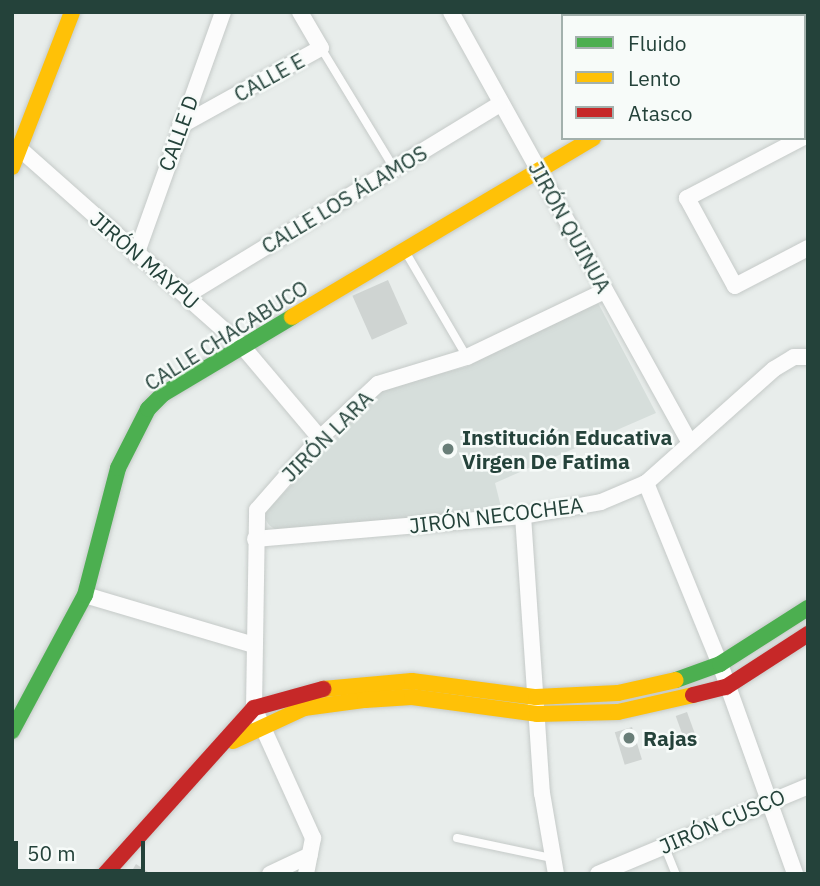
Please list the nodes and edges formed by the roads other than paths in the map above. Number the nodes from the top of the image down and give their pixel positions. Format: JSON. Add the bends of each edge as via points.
{"nodes":[{"id":1,"x":72,"y":12,"type":"edge"},
{"id":2,"x":223,"y":12,"type":"edge"},
{"id":3,"x":300,"y":12,"type":"edge"},
{"id":4,"x":451,"y":12,"type":"edge"},
{"id":5,"x":321,"y":48,"type":"junction"},
{"id":6,"x":501,"y":103,"type":"junction"},
{"id":7,"x":180,"y":126,"type":"junction"},
{"id":8,"x":590,"y":140,"type":"edge"},
{"id":9,"x":799,"y":140,"type":"edge"},
{"id":10,"x":20,"y":149,"type":"junction"},
{"id":11,"x":12,"y":167,"type":"edge"},
{"id":12,"x":394,"y":169,"type":"junction"},
{"id":13,"x":539,"y":171,"type":"junction"},
{"id":14,"x":808,"y":248,"type":"edge"},
{"id":15,"x":405,"y":251,"type":"junction"},
{"id":16,"x":136,"y":255,"type":"junction"},
{"id":17,"x":605,"y":291,"type":"junction"},
{"id":18,"x":187,"y":295,"type":"junction"},
{"id":19,"x":243,"y":347,"type":"junction"},
{"id":20,"x":808,"y":357,"type":"edge"},
{"id":21,"x":467,"y":358,"type":"junction"},
{"id":22,"x":320,"y":438,"type":"junction"},
{"id":23,"x":689,"y":442,"type":"junction"},
{"id":24,"x":646,"y":483,"type":"junction"},
{"id":25,"x":523,"y":516,"type":"junction"},
{"id":26,"x":255,"y":539,"type":"junction"},
{"id":27,"x":85,"y":595,"type":"junction"},
{"id":28,"x":808,"y":608,"type":"edge"},
{"id":29,"x":808,"y":634,"type":"edge"},
{"id":30,"x":254,"y":645,"type":"junction"},
{"id":31,"x":720,"y":664,"type":"junction"},
{"id":32,"x":726,"y":687,"type":"junction"},
{"id":33,"x":536,"y":697,"type":"junction"},
{"id":34,"x":254,"y":708,"type":"junction"},
{"id":35,"x":537,"y":714,"type":"junction"},
{"id":36,"x":262,"y":726,"type":"junction"},
{"id":37,"x":12,"y":731,"type":"edge"},
{"id":38,"x":224,"y":746,"type":"junction"},
{"id":39,"x":808,"y":786,"type":"edge"},
{"id":40,"x":767,"y":802,"type":"junction"},
{"id":41,"x":457,"y":838,"type":"dead end"},
{"id":42,"x":664,"y":845,"type":"junction"},
{"id":43,"x":310,"y":855,"type":"junction"},
{"id":44,"x":554,"y":866,"type":"edge"},
{"id":45,"x":105,"y":874,"type":"edge"},
{"id":46,"x":270,"y":874,"type":"edge"},
{"id":47,"x":306,"y":874,"type":"edge"},
{"id":48,"x":598,"y":874,"type":"edge"},
{"id":49,"x":676,"y":874,"type":"edge"},
{"id":50,"x":795,"y":874,"type":"edge"}],
"edges":[{"from":1,"to":10,"type":"street"},
{"from":2,"to":7,"type":"street","name":"CALLE D"},
{"from":3,"to":5,"type":"street"},
{"from":4,"to":6,"type":"street","name":"JIRÓN QUINUA"},
{"from":5,"to":7,"type":"street","name":"CALLE E"},
{"from":5,"to":12,"type":"lane"},
{"from":6,"to":12,"type":"street","name":"CALLE LOS ÁLAMOS"},
{"from":6,"to":13,"type":"street","name":"JIRÓN QUINUA"},
{"from":7,"to":16,"type":"street","name":"CALLE D"},
{"from":8,"to":13,"type":"street","name":"CALLE CHACABUCO"},
{"from":9,"to":14,"type":"street","via":[[687,198],[735,286]]},
{"from":10,"to":11,"type":"street"},
{"from":10,"to":16,"type":"street","name":"JIRÓN MAYPU"},
{"from":12,"to":18,"type":"street","name":"CALLE LOS ÁLAMOS"},
{"from":13,"to":15,"type":"street","name":"CALLE CHACABUCO"},
{"from":13,"to":17,"type":"street","name":"JIRÓN QUINUA"},
{"from":15,"to":19,"type":"street","name":"CALLE CHACABUCO"},
{"from":15,"to":21,"type":"lane"},
{"from":16,"to":18,"type":"street","name":"JIRÓN MAYPU"},
{"from":17,"to":21,"type":"street","name":"JIRÓN LARA"},
{"from":17,"to":23,"type":"street","name":"JIRÓN QUINUA"},
{"from":18,"to":19,"type":"street","name":"JIRÓN MAYPU"},
{"from":19,"to":22,"type":"street","name":"JIRÓN MAYPU"},
{"from":19,"to":27,"type":"street","name":"CALLE CHACABUCO","via":[[163,394],[148,409],[118,468]]},
{"from":20,"to":23,"type":"street","name":"JIRÓN NECOCHEA","via":[[794,358],[774,369]]},
{"from":21,"to":22,"type":"street","name":"JIRÓN LARA","via":[[378,384]]},
{"from":22,"to":26,"type":"street","name":"JIRÓN LARA","via":[[257,510]]},
{"from":23,"to":24,"type":"street","name":"JIRÓN NECOCHEA"},
{"from":24,"to":25,"type":"street","name":"JIRÓN NECOCHEA","via":[[601,502]]},
{"from":24,"to":31,"type":"street"},
{"from":25,"to":26,"type":"street","name":"JIRÓN NECOCHEA"},
{"from":25,"to":33,"type":"street"},
{"from":26,"to":30,"type":"street","name":"JIRÓN LARA"},
{"from":27,"to":30,"type":"street"},
{"from":27,"to":37,"type":"street","name":"CALLE CHACABUCO"},
{"from":28,"to":31,"type":"street"},
{"from":29,"to":32,"type":"street"},
{"from":30,"to":34,"type":"street","name":"JIRÓN LARA"},
{"from":31,"to":32,"type":"street"},
{"from":31,"to":33,"type":"street","via":[[688,677],[618,693]]},
{"from":32,"to":35,"type":"street","via":[[618,712]]},
{"from":32,"to":40,"type":"street"},
{"from":33,"to":34,"type":"street","via":[[412,681],[303,691]]},
{"from":33,"to":35,"type":"street"},
{"from":34,"to":36,"type":"street","name":"JIRÓN LARA"},
{"from":34,"to":38,"type":"street"},
{"from":35,"to":36,"type":"street","via":[[412,697],[304,708]]},
{"from":35,"to":44,"type":"street"},
{"from":36,"to":38,"type":"street"},
{"from":36,"to":43,"type":"street","name":"JIRÓN LARA","via":[[313,838]]},
{"from":38,"to":45,"type":"street"},
{"from":39,"to":40,"type":"street","name":"JIRÓN CUSCO"},
{"from":40,"to":42,"type":"street","name":"JIRÓN CUSCO"},
{"from":40,"to":50,"type":"street"},
{"from":41,"to":44,"type":"lane"},
{"from":42,"to":48,"type":"street","name":"JIRÓN CUSCO"},
{"from":42,"to":49,"type":"lane"},
{"from":43,"to":46,"type":"street"},
{"from":43,"to":47,"type":"street","name":"JIRÓN LARA"}]}
